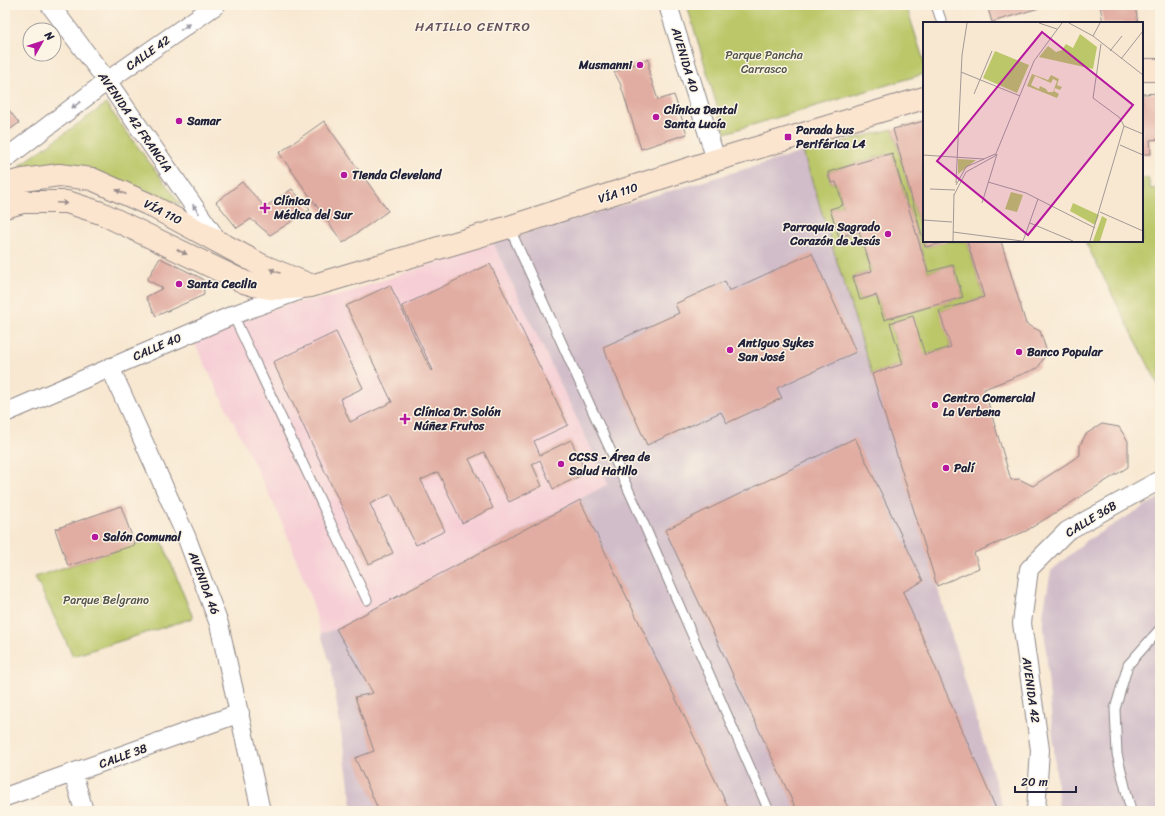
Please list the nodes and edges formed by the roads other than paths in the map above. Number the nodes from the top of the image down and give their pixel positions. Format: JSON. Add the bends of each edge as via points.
{"nodes":[{"id":1,"x":50,"y":5,"type":"edge"},
{"id":2,"x":216,"y":5,"type":"edge"},
{"id":3,"x":668,"y":5,"type":"edge"},
{"id":4,"x":936,"y":5,"type":"edge"},
{"id":5,"x":942,"y":22,"type":"edge"},
{"id":6,"x":1143,"y":70,"type":"edge"},
{"id":7,"x":1160,"y":70,"type":"edge"},
{"id":8,"x":107,"y":81,"type":"junction"},
{"id":9,"x":923,"y":98,"type":"edge"},
{"id":10,"x":5,"y":159,"type":"edge"},
{"id":11,"x":716,"y":160,"type":"junction"},
{"id":12,"x":5,"y":184,"type":"edge"},
{"id":13,"x":5,"y":208,"type":"edge"},
{"id":14,"x":509,"y":227,"type":"junction"},
{"id":15,"x":218,"y":241,"type":"junction"},
{"id":16,"x":311,"y":286,"type":"junction"},
{"id":17,"x":233,"y":315,"type":"junction"},
{"id":18,"x":110,"y":368,"type":"junction"},
{"id":19,"x":5,"y":413,"type":"edge"},
{"id":20,"x":1160,"y":480,"type":"edge"},
{"id":21,"x":1029,"y":569,"type":"joint"},
{"id":22,"x":367,"y":600,"type":"dead end"},
{"id":23,"x":1160,"y":630,"type":"edge"},
{"id":24,"x":240,"y":713,"type":"junction"},
{"id":25,"x":73,"y":773,"type":"junction"},
{"id":26,"x":5,"y":797,"type":"edge"},
{"id":27,"x":84,"y":811,"type":"edge"},
{"id":28,"x":261,"y":811,"type":"edge"},
{"id":29,"x":769,"y":811,"type":"edge"},
{"id":30,"x":1036,"y":811,"type":"edge"},
{"id":31,"x":1131,"y":811,"type":"edge"}],
"edges":[{"from":1,"to":8,"type":"street","name":"AVENIDA 42 FRANCIA"},
{"from":8,"to":2,"type":"street","name":"CALLE 42","one_way":true},
{"from":3,"to":11,"type":"street","name":"AVENIDA 40"},
{"from":4,"to":5,"type":"lane"},
{"from":6,"to":7,"type":"main road"},
{"from":8,"to":10,"type":"street","name":"CALLE 42","one_way":true},
{"from":15,"to":8,"type":"street","name":"AVENIDA 42 FRANCIA","one_way":true},
{"from":9,"to":11,"type":"main road","name":"VÍA 110"},
{"from":11,"to":14,"type":"main road","name":"VÍA 110"},
{"from":15,"to":12,"type":"main road","name":"VÍA 110","one_way":true,"via":[[148,204],[92,179],[59,175]]},
{"from":13,"to":16,"type":"main road","name":"VÍA 110","one_way":true,"via":[[23,202],[67,202],[101,213],[244,282],[278,290]]},
{"from":14,"to":16,"type":"main road","name":"VÍA 110"},
{"from":14,"to":29,"type":"lane","via":[[639,513]]},
{"from":16,"to":15,"type":"main road","name":"VÍA 110","one_way":true,"via":[[261,265]]},
{"from":16,"to":17,"type":"street","name":"CALLE 40"},
{"from":17,"to":18,"type":"street","name":"CALLE 40"},
{"from":17,"to":22,"type":"lane"},
{"from":18,"to":19,"type":"street","name":"CALLE 40"},
{"from":18,"to":24,"type":"street","name":"AVENIDA 46","via":[[186,536],[219,624]]},
{"from":20,"to":21,"type":"street","name":"CALLE 36B","via":[[1067,531]]},
{"from":21,"to":30,"type":"street","name":"AVENIDA 42","via":[[1022,624],[1040,750]]},
{"from":23,"to":31,"type":"lane","via":[[1128,665],[1115,709],[1117,754]]},
{"from":24,"to":25,"type":"street","name":"CALLE 38"},
{"from":24,"to":28,"type":"street","name":"AVENIDA 46"},
{"from":25,"to":26,"type":"street","name":"CALLE 38"},
{"from":25,"to":27,"type":"street"}]}
